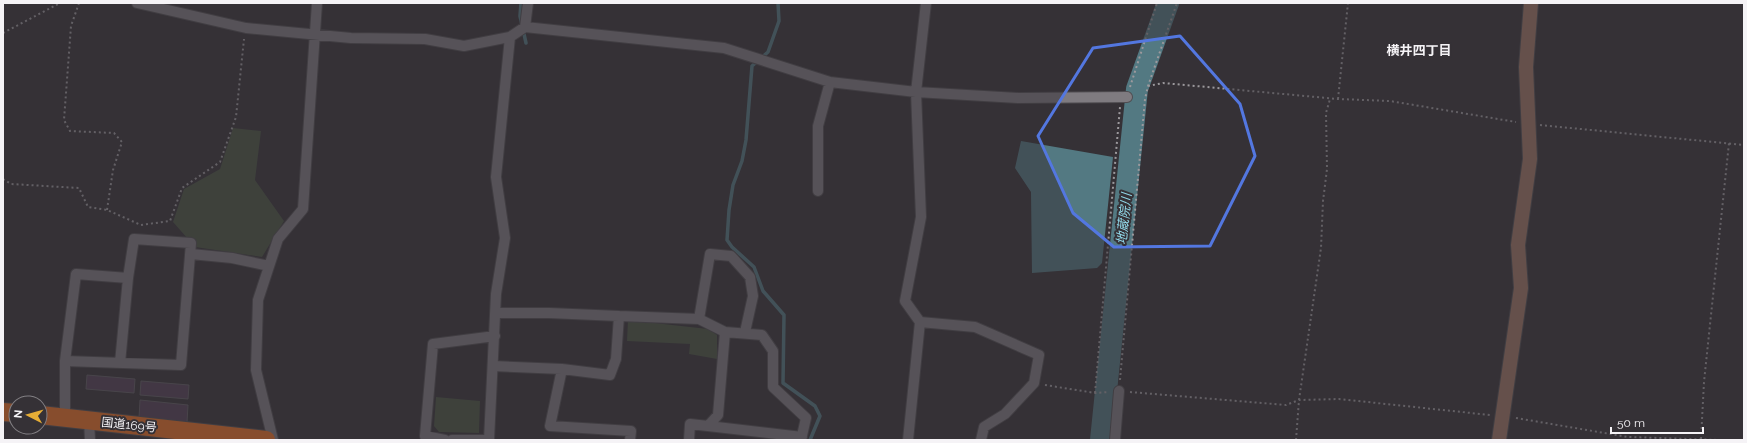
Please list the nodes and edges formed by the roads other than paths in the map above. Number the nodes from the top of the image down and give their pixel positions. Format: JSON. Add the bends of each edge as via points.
{"nodes":[{"id":1,"x":137,"y":3,"type":"edge"},
{"id":2,"x":317,"y":3,"type":"edge"},
{"id":3,"x":528,"y":3,"type":"edge"},
{"id":4,"x":926,"y":3,"type":"edge"},
{"id":5,"x":1531,"y":3,"type":"edge"},
{"id":6,"x":525,"y":27,"type":"junction"},
{"id":7,"x":316,"y":34,"type":"junction"},
{"id":8,"x":510,"y":37,"type":"junction"},
{"id":9,"x":830,"y":82,"type":"junction"},
{"id":10,"x":916,"y":92,"type":"junction"},
{"id":11,"x":1124,"y":98,"type":"road end"},
{"id":12,"x":818,"y":191,"type":"dead end"},
{"id":13,"x":191,"y":254,"type":"junction"},
{"id":14,"x":269,"y":266,"type":"junction"},
{"id":15,"x":128,"y":278,"type":"junction"},
{"id":16,"x":495,"y":313,"type":"junction"},
{"id":17,"x":619,"y":316,"type":"junction"},
{"id":18,"x":699,"y":319,"type":"junction"},
{"id":19,"x":920,"y":322,"type":"junction"},
{"id":20,"x":725,"y":332,"type":"junction"},
{"id":21,"x":746,"y":332,"type":"junction"},
{"id":22,"x":494,"y":336,"type":"junction"},
{"id":23,"x":65,"y":361,"type":"junction"},
{"id":24,"x":120,"y":363,"type":"junction"},
{"id":25,"x":494,"y":366,"type":"junction"},
{"id":26,"x":562,"y":369,"type":"junction"},
{"id":27,"x":1119,"y":391,"type":"road end"},
{"id":28,"x":48,"y":417,"type":"edge"},
{"id":29,"x":65,"y":418,"type":"junction"},
{"id":30,"x":89,"y":420,"type":"junction"},
{"id":31,"x":708,"y":426,"type":"junction"},
{"id":32,"x":801,"y":438,"type":"edge"},
{"id":33,"x":90,"y":440,"type":"edge"},
{"id":34,"x":266,"y":440,"type":"edge"},
{"id":35,"x":273,"y":440,"type":"edge"},
{"id":36,"x":445,"y":440,"type":"edge"},
{"id":37,"x":452,"y":440,"type":"edge"},
{"id":38,"x":489,"y":440,"type":"edge"},
{"id":39,"x":630,"y":440,"type":"edge"},
{"id":40,"x":688,"y":440,"type":"edge"},
{"id":41,"x":908,"y":440,"type":"edge"},
{"id":42,"x":981,"y":440,"type":"edge"},
{"id":43,"x":1115,"y":440,"type":"edge"},
{"id":44,"x":1499,"y":440,"type":"edge"}],
"edges":[{"from":1,"to":7,"type":"street","via":[[246,28]]},
{"from":2,"to":7,"type":"street"},
{"from":3,"to":6,"type":"street"},
{"from":4,"to":10,"type":"street"},
{"from":5,"to":44,"type":"street","via":[[1526,66],[1530,159],[1518,245],[1521,288]]},
{"from":6,"to":8,"type":"street"},
{"from":6,"to":9,"type":"street","via":[[724,48]]},
{"from":7,"to":8,"type":"street","via":[[351,38],[425,39],[464,46]]},
{"from":7,"to":14,"type":"street","via":[[303,209],[278,239]]},
{"from":8,"to":16,"type":"street","via":[[496,177],[506,238]]},
{"from":9,"to":10,"type":"street"},
{"from":9,"to":12,"type":"street","via":[[818,126]]},
{"from":10,"to":11,"type":"street","via":[[1018,98]]},
{"from":10,"to":19,"type":"street","via":[[921,217],[905,301]]},
{"from":13,"to":14,"type":"street","via":[[232,258]]},
{"from":13,"to":15,"type":"street","via":[[192,243],[134,239]]},
{"from":13,"to":24,"type":"street","via":[[180,365]]},
{"from":14,"to":35,"type":"street","via":[[258,300],[256,370]]},
{"from":15,"to":23,"type":"street","via":[[76,274]]},
{"from":15,"to":24,"type":"street"},
{"from":16,"to":17,"type":"street"},
{"from":16,"to":22,"type":"street"},
{"from":17,"to":18,"type":"street"},
{"from":17,"to":26,"type":"street","via":[[616,359],[610,375]]},
{"from":18,"to":20,"type":"street"},
{"from":18,"to":21,"type":"street","via":[[710,254],[731,256],[750,277],[753,296]]},
{"from":19,"to":41,"type":"street"},
{"from":19,"to":42,"type":"street","via":[[975,327],[1039,355],[1034,383],[1004,414],[984,427]]},
{"from":20,"to":21,"type":"street"},
{"from":20,"to":31,"type":"street","via":[[718,415]]},
{"from":21,"to":32,"type":"street","via":[[762,335],[774,351],[773,387],[806,418]]},
{"from":22,"to":25,"type":"street"},
{"from":22,"to":36,"type":"street","via":[[433,344],[425,436]]},
{"from":23,"to":24,"type":"street"},
{"from":23,"to":29,"type":"street"},
{"from":25,"to":26,"type":"street"},
{"from":25,"to":38,"type":"street"},
{"from":26,"to":39,"type":"street","via":[[550,426],[631,431]]},
{"from":27,"to":43,"type":"street"},
{"from":28,"to":29,"type":"highway","name":"国道169号"},
{"from":29,"to":30,"type":"highway","name":"国道169号"},
{"from":30,"to":33,"type":"street"},
{"from":30,"to":34,"type":"highway","name":"国道169号"},
{"from":31,"to":32,"type":"street"},
{"from":31,"to":40,"type":"street","via":[[690,424]]},
{"from":37,"to":38,"type":"street"}]}
